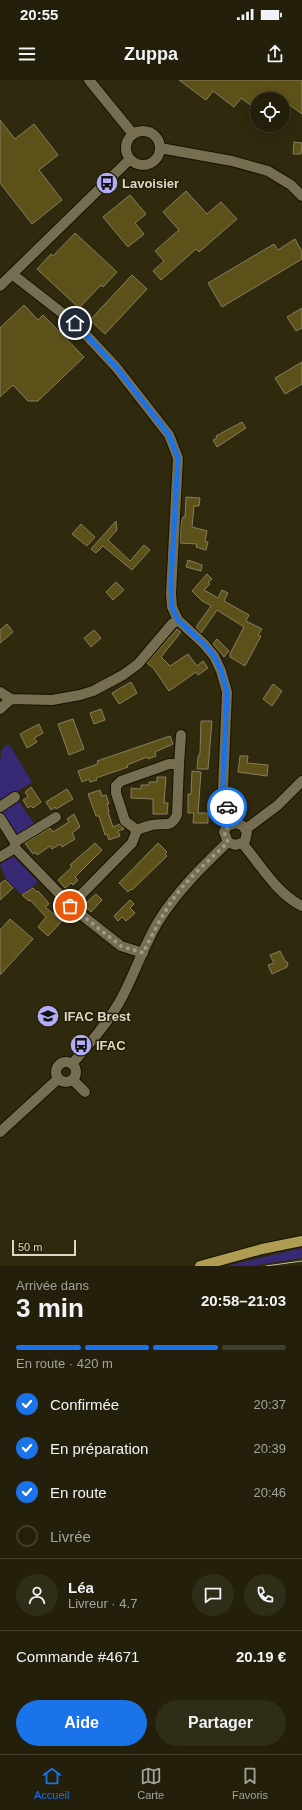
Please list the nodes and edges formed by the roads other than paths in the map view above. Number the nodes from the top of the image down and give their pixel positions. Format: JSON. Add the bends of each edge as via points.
{"nodes":[{"id":1,"x":89,"y":80,"type":"edge"},
{"id":2,"x":133,"y":134,"type":"junction"},
{"id":3,"x":160,"y":148,"type":"junction"},
{"id":4,"x":130,"y":159,"type":"junction"},
{"id":5,"x":302,"y":196,"type":"edge"},
{"id":6,"x":12,"y":274,"type":"junction"},
{"id":7,"x":0,"y":286,"type":"edge"},
{"id":8,"x":178,"y":620,"type":"junction"},
{"id":9,"x":0,"y":692,"type":"edge"},
{"id":10,"x":11,"y":699,"type":"junction"},
{"id":11,"x":0,"y":709,"type":"edge"},
{"id":12,"x":181,"y":735,"type":"dead end"},
{"id":13,"x":179,"y":764,"type":"junction"},
{"id":14,"x":302,"y":781,"type":"edge"},
{"id":15,"x":15,"y":797,"type":"dead end"},
{"id":16,"x":0,"y":807,"type":"edge"},
{"id":17,"x":56,"y":816,"type":"dead end"},
{"id":18,"x":0,"y":818,"type":"edge"},
{"id":19,"x":230,"y":824,"type":"junction"},
{"id":20,"x":246,"y":829,"type":"junction"},
{"id":21,"x":136,"y":830,"type":"junction"},
{"id":22,"x":228,"y":842,"type":"junction"},
{"id":23,"x":244,"y":842,"type":"junction"},
{"id":24,"x":15,"y":845,"type":"junction"},
{"id":25,"x":0,"y":857,"type":"edge"},
{"id":26,"x":70,"y":906,"type":"junction"},
{"id":27,"x":302,"y":906,"type":"edge"},
{"id":28,"x":143,"y":953,"type":"junction"},
{"id":29,"x":72,"y":1064,"type":"junction"},
{"id":30,"x":58,"y":1079,"type":"junction"},
{"id":31,"x":73,"y":1080,"type":"junction"},
{"id":32,"x":85,"y":1092,"type":"dead end"},
{"id":33,"x":0,"y":1132,"type":"edge"},
{"id":34,"x":302,"y":1241,"type":"edge"},
{"id":35,"x":302,"y":1245,"type":"edge"},
{"id":36,"x":200,"y":1266,"type":"edge"},
{"id":37,"x":218,"y":1266,"type":"edge"}],
"edges":[{"from":1,"to":2,"type":"street"},
{"from":2,"to":3,"type":"street","via":[[151,133],[159,142]]},
{"from":2,"to":4,"type":"street","via":[[126,146]]},
{"from":3,"to":4,"type":"street","via":[[155,161],[149,164],[142,165]]},
{"from":3,"to":5,"type":"street","via":[[268,171],[291,185]]},
{"from":4,"to":6,"type":"street"},
{"from":6,"to":7,"type":"street"},
{"from":6,"to":8,"type":"street","via":[[75,323],[116,367],[169,435],[178,458],[171,594],[172,607]]},
{"from":8,"to":10,"type":"street","via":[[138,664],[106,685],[66,698]]},
{"from":8,"to":19,"type":"street","via":[[214,656],[227,692],[223,789]]},
{"from":9,"to":10,"type":"street"},
{"from":10,"to":11,"type":"street"},
{"from":12,"to":13,"type":"street"},
{"from":13,"to":21,"type":"street","via":[[177,815],[174,821],[167,825],[153,824]]},
{"from":13,"to":21,"type":"street","via":[[169,764],[148,771],[121,781],[116,786],[125,820]]},
{"from":14,"to":20,"type":"street","via":[[278,805]]},
{"from":15,"to":16,"type":"street"},
{"from":17,"to":24,"type":"street"},
{"from":18,"to":24,"type":"street"},
{"from":19,"to":20,"type":"street","via":[[240,824]]},
{"from":19,"to":22,"type":"street","via":[[224,832]]},
{"from":20,"to":23,"type":"street"},
{"from":21,"to":26,"type":"street","via":[[132,843]]},
{"from":22,"to":23,"type":"street","via":[[235,845]]},
{"from":22,"to":28,"type":"street","via":[[177,894],[157,923]]},
{"from":23,"to":27,"type":"street","via":[[282,893]]},
{"from":24,"to":25,"type":"street"},
{"from":24,"to":26,"type":"street"},
{"from":26,"to":28,"type":"street","via":[[121,946]]},
{"from":28,"to":29,"type":"street","via":[[119,1002],[102,1028]]},
{"from":29,"to":30,"type":"street","via":[[66,1062],[59,1065],[56,1074]]},
{"from":29,"to":31,"type":"street","via":[[76,1073]]},
{"from":30,"to":31,"type":"street","via":[[67,1083]]},
{"from":30,"to":33,"type":"street"},
{"from":31,"to":32,"type":"street"},
{"from":34,"to":36,"type":"main road"},
{"from":35,"to":37,"type":"main road"}]}
